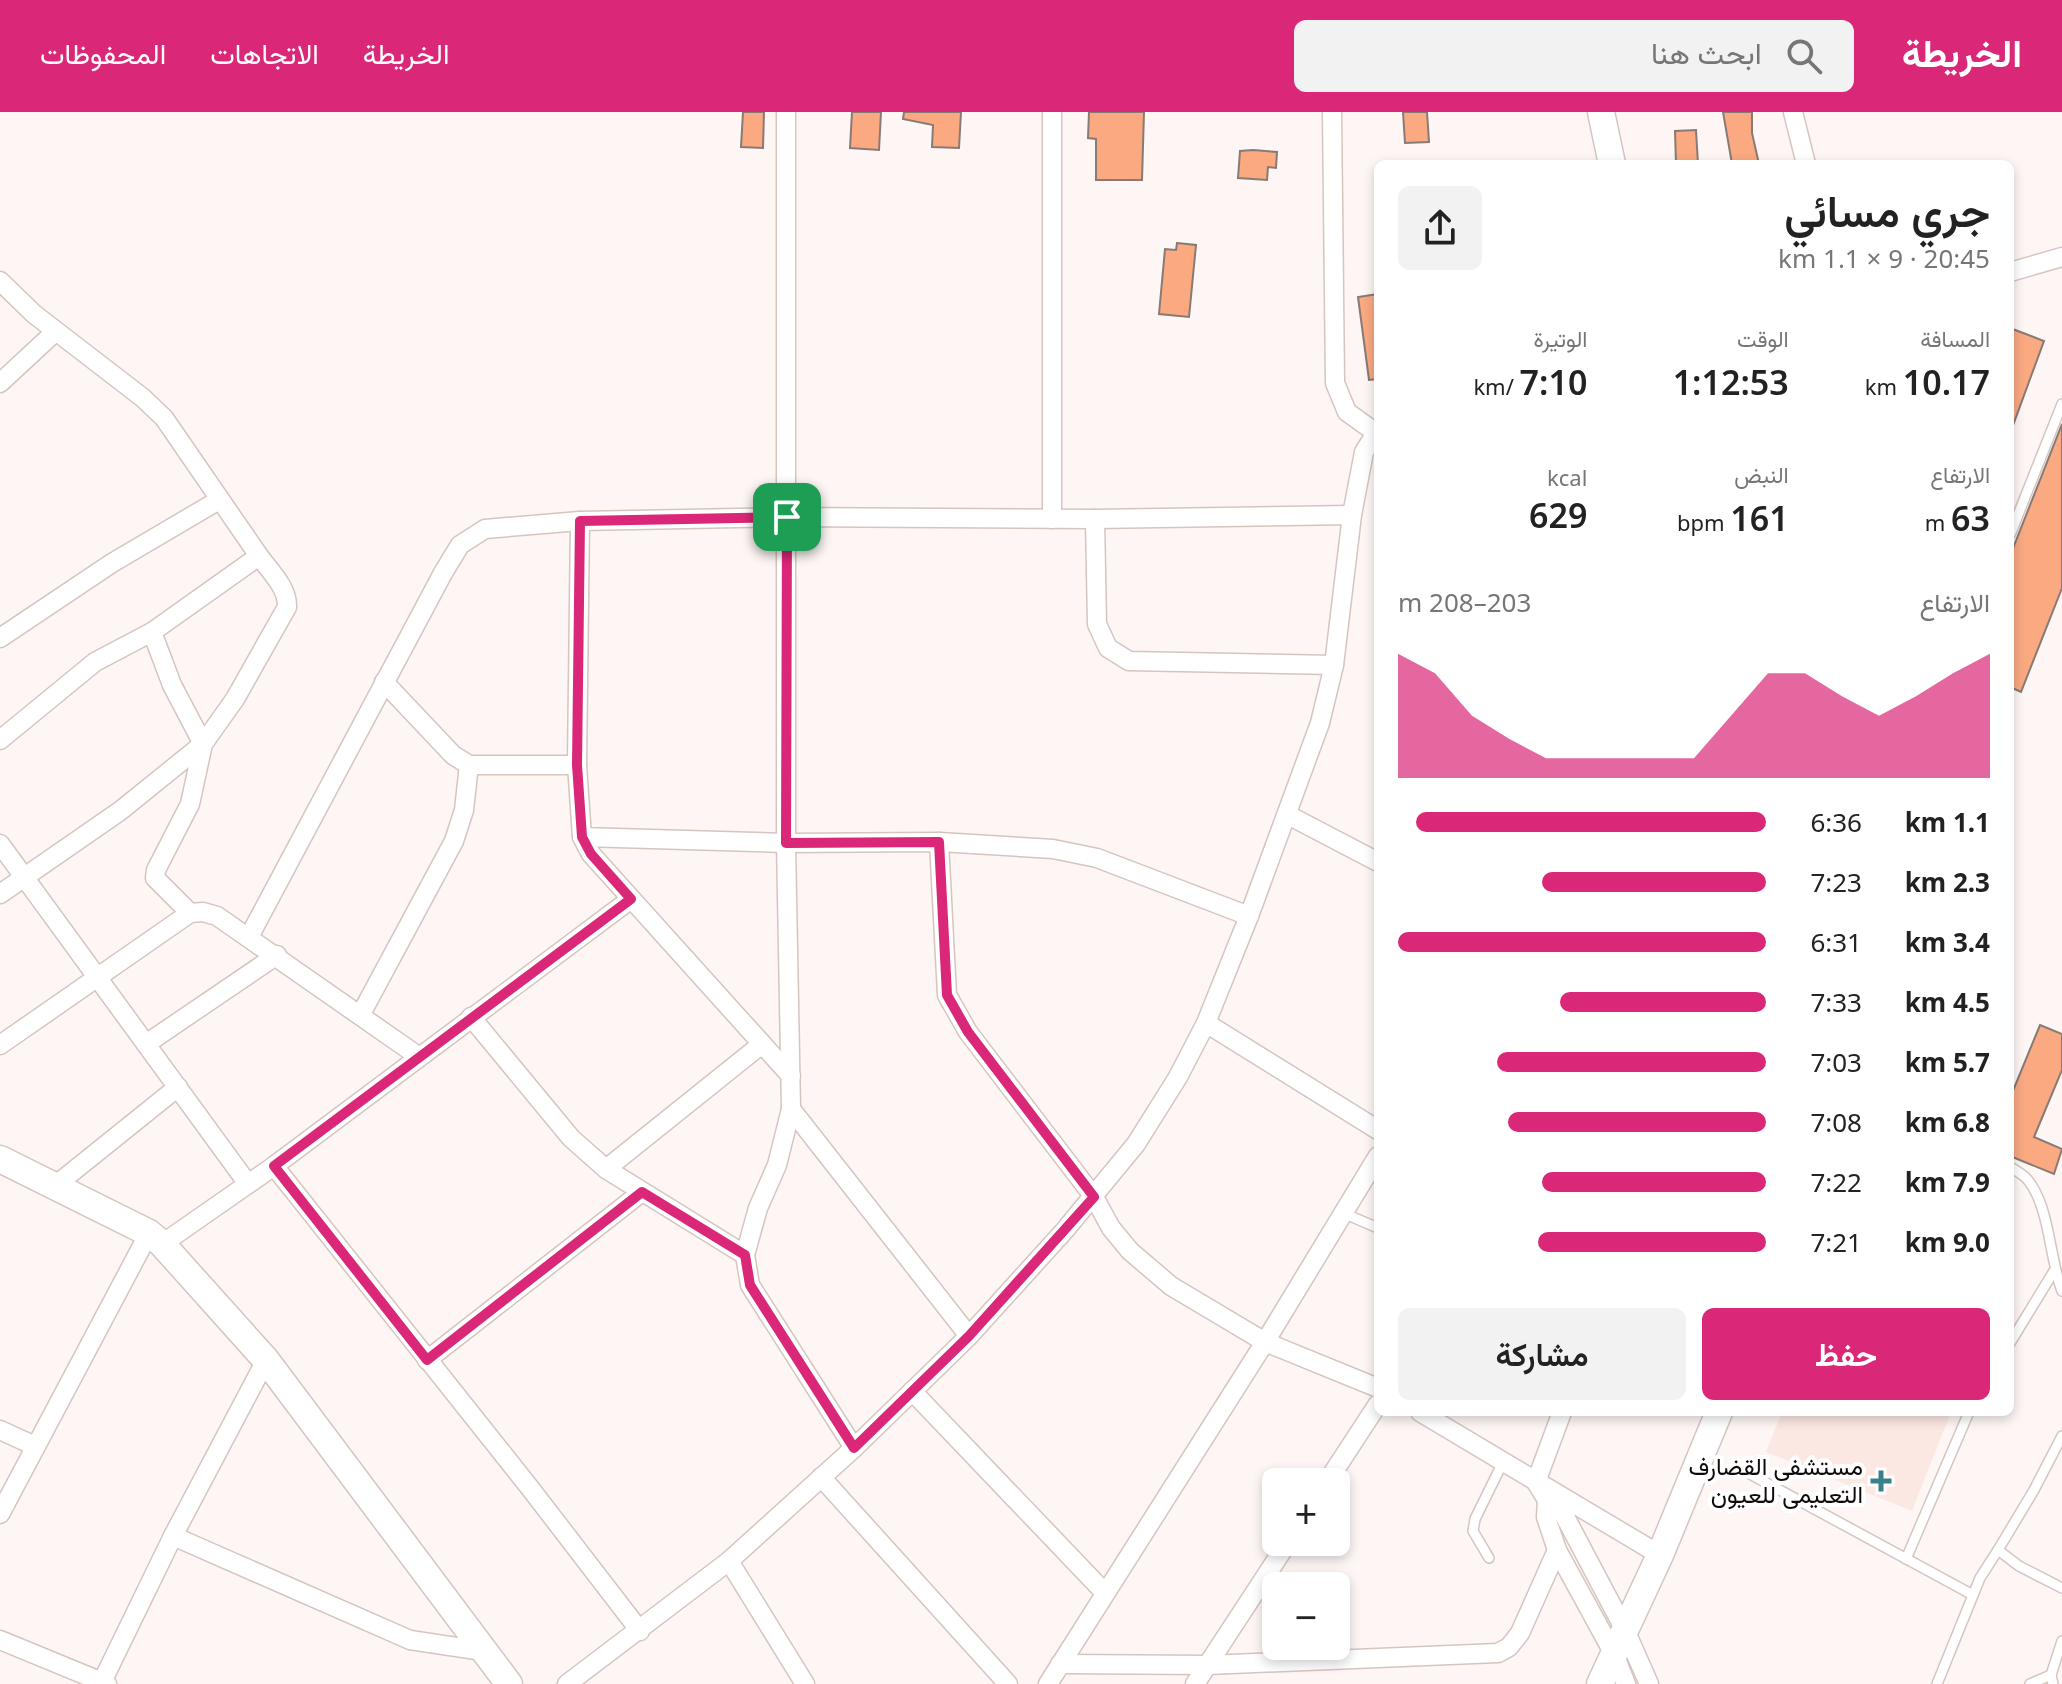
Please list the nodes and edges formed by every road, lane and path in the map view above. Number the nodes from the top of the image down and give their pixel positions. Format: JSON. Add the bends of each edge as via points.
{"nodes":[{"id":1,"x":786,"y":112,"type":"edge"},
{"id":2,"x":1052,"y":112,"type":"edge"},
{"id":3,"x":1332,"y":112,"type":"edge"},
{"id":4,"x":1601,"y":112,"type":"edge"},
{"id":5,"x":1793,"y":112,"type":"edge"},
{"id":6,"x":1611,"y":160,"type":"edge"},
{"id":7,"x":1805,"y":160,"type":"edge"},
{"id":8,"x":2062,"y":257,"type":"edge"},
{"id":9,"x":2014,"y":271,"type":"edge"},
{"id":10,"x":0,"y":281,"type":"edge"},
{"id":11,"x":55,"y":332,"type":"junction"},
{"id":12,"x":0,"y":383,"type":"edge"},
{"id":13,"x":2062,"y":404,"type":"edge"},
{"id":14,"x":1374,"y":429,"type":"edge"},
{"id":15,"x":1374,"y":436,"type":"edge"},
{"id":16,"x":219,"y":500,"type":"junction"},
{"id":17,"x":1352,"y":515,"type":"junction"},
{"id":18,"x":787,"y":517,"type":"junction"},
{"id":19,"x":1052,"y":519,"type":"junction"},
{"id":20,"x":1095,"y":519,"type":"junction"},
{"id":21,"x":580,"y":521,"type":"junction"},
{"id":22,"x":2014,"y":525,"type":"edge"},
{"id":23,"x":259,"y":556,"type":"junction"},
{"id":24,"x":3,"y":631,"type":"edge"},
{"id":25,"x":152,"y":632,"type":"junction"},
{"id":26,"x":1334,"y":665,"type":"junction"},
{"id":27,"x":384,"y":682,"type":"junction"},
{"id":28,"x":0,"y":740,"type":"edge"},
{"id":29,"x":203,"y":744,"type":"junction"},
{"id":30,"x":469,"y":765,"type":"junction"},
{"id":31,"x":577,"y":765,"type":"junction"},
{"id":32,"x":1288,"y":815,"type":"junction"},
{"id":33,"x":582,"y":837,"type":"junction"},
{"id":34,"x":939,"y":842,"type":"junction"},
{"id":35,"x":786,"y":843,"type":"junction"},
{"id":36,"x":0,"y":844,"type":"edge"},
{"id":37,"x":1374,"y":860,"type":"edge"},
{"id":38,"x":24,"y":878,"type":"junction"},
{"id":39,"x":0,"y":894,"type":"edge"},
{"id":40,"x":631,"y":899,"type":"junction"},
{"id":41,"x":190,"y":913,"type":"junction"},
{"id":42,"x":1249,"y":916,"type":"junction"},
{"id":43,"x":249,"y":937,"type":"junction"},
{"id":44,"x":277,"y":955,"type":"junction"},
{"id":45,"x":98,"y":976,"type":"junction"},
{"id":46,"x":361,"y":1014,"type":"junction"},
{"id":47,"x":471,"y":1017,"type":"junction"},
{"id":48,"x":1206,"y":1023,"type":"junction"},
{"id":49,"x":146,"y":1044,"type":"junction"},
{"id":50,"x":762,"y":1044,"type":"junction"},
{"id":51,"x":0,"y":1045,"type":"edge"},
{"id":52,"x":418,"y":1056,"type":"junction"},
{"id":53,"x":791,"y":1076,"type":"junction"},
{"id":54,"x":178,"y":1087,"type":"junction"},
{"id":55,"x":791,"y":1109,"type":"junction"},
{"id":56,"x":1374,"y":1128,"type":"edge"},
{"id":57,"x":0,"y":1159,"type":"edge"},
{"id":58,"x":1374,"y":1163,"type":"edge"},
{"id":59,"x":274,"y":1166,"type":"junction"},
{"id":60,"x":606,"y":1169,"type":"junction"},
{"id":61,"x":2014,"y":1170,"type":"edge"},
{"id":62,"x":248,"y":1184,"type":"junction"},
{"id":63,"x":56,"y":1185,"type":"junction"},
{"id":64,"x":642,"y":1192,"type":"junction"},
{"id":65,"x":1094,"y":1197,"type":"junction"},
{"id":66,"x":1343,"y":1213,"type":"junction"},
{"id":67,"x":1374,"y":1226,"type":"edge"},
{"id":68,"x":156,"y":1239,"type":"junction"},
{"id":69,"x":745,"y":1255,"type":"junction"},
{"id":70,"x":2054,"y":1271,"type":"junction"},
{"id":71,"x":2062,"y":1291,"type":"edge"},
{"id":72,"x":969,"y":1336,"type":"junction"},
{"id":73,"x":2014,"y":1336,"type":"edge"},
{"id":74,"x":1265,"y":1342,"type":"junction"},
{"id":75,"x":266,"y":1360,"type":"junction"},
{"id":76,"x":427,"y":1360,"type":"junction"},
{"id":77,"x":1374,"y":1386,"type":"edge"},
{"id":78,"x":912,"y":1391,"type":"junction"},
{"id":79,"x":1374,"y":1410,"type":"edge"},
{"id":80,"x":1427,"y":1416,"type":"edge"},
{"id":81,"x":1561,"y":1416,"type":"edge"},
{"id":82,"x":1717,"y":1416,"type":"edge"},
{"id":83,"x":1967,"y":1416,"type":"edge"},
{"id":84,"x":0,"y":1430,"type":"edge"},
{"id":85,"x":2062,"y":1436,"type":"edge"},
{"id":86,"x":35,"y":1446,"type":"junction"},
{"id":87,"x":854,"y":1448,"type":"junction"},
{"id":88,"x":1503,"y":1462,"type":"junction"},
{"id":89,"x":1336,"y":1468,"type":"edge"},
{"id":90,"x":1750,"y":1474,"type":"dead end"},
{"id":91,"x":821,"y":1477,"type":"junction"},
{"id":92,"x":1536,"y":1482,"type":"junction"},
{"id":93,"x":1547,"y":1500,"type":"junction"},
{"id":94,"x":0,"y":1514,"type":"edge"},
{"id":95,"x":173,"y":1536,"type":"junction"},
{"id":96,"x":1557,"y":1550,"type":"junction"},
{"id":97,"x":1998,"y":1550,"type":"junction"},
{"id":98,"x":1660,"y":1555,"type":"junction"},
{"id":99,"x":1279,"y":1556,"type":"edge"},
{"id":100,"x":1489,"y":1558,"type":"dead end"},
{"id":101,"x":1906,"y":1559,"type":"junction"},
{"id":102,"x":729,"y":1561,"type":"junction"},
{"id":103,"x":2062,"y":1588,"type":"edge"},
{"id":104,"x":1105,"y":1593,"type":"junction"},
{"id":105,"x":1973,"y":1595,"type":"junction"},
{"id":106,"x":640,"y":1631,"type":"junction"},
{"id":107,"x":0,"y":1640,"type":"edge"},
{"id":108,"x":2062,"y":1641,"type":"edge"},
{"id":109,"x":1620,"y":1644,"type":"junction"},
{"id":110,"x":483,"y":1651,"type":"junction"},
{"id":111,"x":1060,"y":1664,"type":"junction"},
{"id":112,"x":1208,"y":1665,"type":"junction"},
{"id":113,"x":2052,"y":1679,"type":"edge"},
{"id":114,"x":104,"y":1683,"type":"edge"},
{"id":115,"x":509,"y":1684,"type":"edge"},
{"id":116,"x":567,"y":1684,"type":"edge"},
{"id":117,"x":805,"y":1684,"type":"edge"},
{"id":118,"x":1008,"y":1684,"type":"edge"},
{"id":119,"x":1048,"y":1684,"type":"edge"},
{"id":120,"x":1195,"y":1684,"type":"edge"},
{"id":121,"x":1600,"y":1684,"type":"edge"},
{"id":122,"x":1626,"y":1684,"type":"edge"},
{"id":123,"x":1649,"y":1684,"type":"edge"},
{"id":124,"x":1937,"y":1684,"type":"edge"},
{"id":125,"x":2030,"y":1684,"type":"edge"}],
"edges":[{"from":1,"to":18,"type":"street"},
{"from":2,"to":19,"type":"street"},
{"from":3,"to":14,"type":"street","via":[[1335,383],[1347,412]]},
{"from":4,"to":6,"type":"main road"},
{"from":5,"to":7,"type":"street"},
{"from":8,"to":9,"type":"street"},
{"from":10,"to":11,"type":"street"},
{"from":11,"to":12,"type":"street"},
{"from":11,"to":16,"type":"street","via":[[164,418]]},
{"from":13,"to":22,"type":"lane"},
{"from":15,"to":17,"type":"street","via":[[1364,452]]},
{"from":16,"to":23,"type":"street"},
{"from":16,"to":24,"type":"street"},
{"from":17,"to":20,"type":"street"},
{"from":17,"to":26,"type":"street"},
{"from":18,"to":19,"type":"street"},
{"from":18,"to":21,"type":"street"},
{"from":18,"to":35,"type":"street"},
{"from":19,"to":20,"type":"street"},
{"from":20,"to":26,"type":"street","via":[[1097,624],[1108,648],[1129,661]]},
{"from":21,"to":27,"type":"street","via":[[485,529],[460,545]]},
{"from":21,"to":31,"type":"street"},
{"from":23,"to":25,"type":"street"},
{"from":23,"to":29,"type":"street","via":[[283,589],[287,607]]},
{"from":25,"to":28,"type":"street","via":[[95,662]]},
{"from":25,"to":29,"type":"street"},
{"from":26,"to":32,"type":"street"},
{"from":27,"to":30,"type":"street","via":[[453,755]]},
{"from":27,"to":43,"type":"street"},
{"from":29,"to":38,"type":"street"},
{"from":29,"to":41,"type":"street","via":[[190,804],[155,878]]},
{"from":30,"to":31,"type":"street"},
{"from":30,"to":46,"type":"street","via":[[454,841]]},
{"from":31,"to":33,"type":"street"},
{"from":32,"to":37,"type":"street"},
{"from":32,"to":42,"type":"street"},
{"from":33,"to":35,"type":"street"},
{"from":33,"to":40,"type":"street"},
{"from":34,"to":35,"type":"street"},
{"from":34,"to":42,"type":"street","via":[[1053,849],[1097,858]]},
{"from":34,"to":65,"type":"street","via":[[947,995],[968,1032]]},
{"from":35,"to":53,"type":"street"},
{"from":36,"to":38,"type":"street"},
{"from":38,"to":39,"type":"street"},
{"from":38,"to":45,"type":"street"},
{"from":40,"to":47,"type":"street"},
{"from":40,"to":50,"type":"street"},
{"from":41,"to":43,"type":"street","via":[[217,916]]},
{"from":41,"to":45,"type":"street"},
{"from":42,"to":48,"type":"street"},
{"from":43,"to":44,"type":"street"},
{"from":44,"to":46,"type":"street"},
{"from":44,"to":49,"type":"street"},
{"from":45,"to":49,"type":"street"},
{"from":45,"to":51,"type":"street"},
{"from":46,"to":52,"type":"street"},
{"from":47,"to":52,"type":"street"},
{"from":47,"to":60,"type":"street","via":[[571,1138]]},
{"from":48,"to":56,"type":"street"},
{"from":48,"to":65,"type":"street","via":[[1136,1144]]},
{"from":49,"to":54,"type":"street"},
{"from":50,"to":53,"type":"street"},
{"from":50,"to":60,"type":"street"},
{"from":52,"to":59,"type":"street"},
{"from":53,"to":55,"type":"street"},
{"from":54,"to":62,"type":"street"},
{"from":54,"to":63,"type":"street"},
{"from":55,"to":69,"type":"street"},
{"from":55,"to":72,"type":"street"},
{"from":57,"to":63,"type":"main road"},
{"from":58,"to":66,"type":"street"},
{"from":59,"to":62,"type":"street"},
{"from":59,"to":76,"type":"street"},
{"from":60,"to":64,"type":"street"},
{"from":61,"to":70,"type":"lane","via":[[2038,1199]]},
{"from":62,"to":68,"type":"street"},
{"from":63,"to":68,"type":"main road"},
{"from":64,"to":69,"type":"street"},
{"from":64,"to":76,"type":"street"},
{"from":65,"to":72,"type":"street"},
{"from":65,"to":74,"type":"street","via":[[1130,1251],[1171,1286]]},
{"from":66,"to":67,"type":"lane"},
{"from":66,"to":74,"type":"street"},
{"from":68,"to":75,"type":"main road"},
{"from":68,"to":86,"type":"street"},
{"from":69,"to":87,"type":"street","via":[[750,1285]]},
{"from":70,"to":71,"type":"lane"},
{"from":70,"to":73,"type":"lane"},
{"from":72,"to":78,"type":"street"},
{"from":74,"to":77,"type":"street"},
{"from":74,"to":104,"type":"street"},
{"from":75,"to":95,"type":"street"},
{"from":75,"to":110,"type":"main road"},
{"from":76,"to":106,"type":"street"},
{"from":78,"to":87,"type":"street"},
{"from":78,"to":104,"type":"street"},
{"from":79,"to":89,"type":"street"},
{"from":80,"to":88,"type":"street"},
{"from":81,"to":92,"type":"street"},
{"from":82,"to":98,"type":"main road"},
{"from":83,"to":101,"type":"lane"},
{"from":84,"to":86,"type":"street"},
{"from":85,"to":97,"type":"lane"},
{"from":86,"to":94,"type":"street"},
{"from":87,"to":91,"type":"street"},
{"from":88,"to":92,"type":"street"},
{"from":88,"to":100,"type":"lane","via":[[1473,1531]]},
{"from":90,"to":101,"type":"lane"},
{"from":91,"to":102,"type":"street"},
{"from":91,"to":118,"type":"street"},
{"from":92,"to":93,"type":"street"},
{"from":92,"to":98,"type":"street"},
{"from":93,"to":96,"type":"street","via":[[1546,1517]]},
{"from":93,"to":109,"type":"street","via":[[1562,1511]]},
{"from":95,"to":110,"type":"street","via":[[410,1640]]},
{"from":95,"to":114,"type":"street"},
{"from":96,"to":109,"type":"street"},
{"from":96,"to":112,"type":"street","via":[[1520,1633],[1498,1653]]},
{"from":97,"to":103,"type":"lane"},
{"from":97,"to":105,"type":"lane"},
{"from":98,"to":109,"type":"main road"},
{"from":99,"to":112,"type":"street"},
{"from":101,"to":105,"type":"lane"},
{"from":102,"to":106,"type":"street"},
{"from":102,"to":117,"type":"street"},
{"from":104,"to":111,"type":"street"},
{"from":105,"to":124,"type":"lane"},
{"from":106,"to":116,"type":"street"},
{"from":107,"to":114,"type":"street"},
{"from":108,"to":113,"type":"lane"},
{"from":109,"to":121,"type":"main road"},
{"from":109,"to":122,"type":"street"},
{"from":109,"to":123,"type":"street"},
{"from":110,"to":115,"type":"main road"},
{"from":111,"to":112,"type":"street"},
{"from":111,"to":119,"type":"street"},
{"from":112,"to":120,"type":"street"},
{"from":113,"to":125,"type":"lane"}]}
